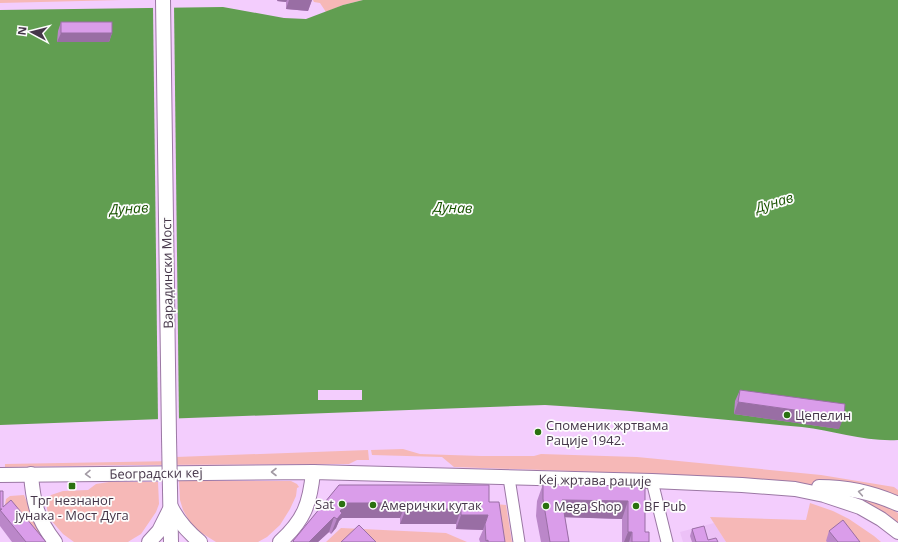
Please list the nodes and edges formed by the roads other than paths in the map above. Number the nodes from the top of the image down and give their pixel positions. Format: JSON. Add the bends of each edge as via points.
{"nodes":[{"id":1,"x":163,"y":0,"type":"edge"},
{"id":2,"x":312,"y":472,"type":"junction"},
{"id":3,"x":31,"y":474,"type":"junction"},
{"id":4,"x":0,"y":475,"type":"edge"},
{"id":5,"x":509,"y":478,"type":"junction"},
{"id":6,"x":652,"y":481,"type":"junction"},
{"id":7,"x":795,"y":489,"type":"junction"},
{"id":8,"x":898,"y":504,"type":"edge"},
{"id":9,"x":170,"y":505,"type":"junction"},
{"id":10,"x":898,"y":532,"type":"edge"},
{"id":11,"x":55,"y":542,"type":"edge"},
{"id":12,"x":149,"y":542,"type":"edge"},
{"id":13,"x":171,"y":542,"type":"edge"},
{"id":14,"x":200,"y":542,"type":"edge"},
{"id":15,"x":280,"y":542,"type":"edge"},
{"id":16,"x":519,"y":542,"type":"edge"},
{"id":17,"x":667,"y":542,"type":"edge"}],
"edges":[{"from":1,"to":9,"type":"main road","name":"Варадински Мост","bridge":true},
{"from":2,"to":3,"type":"main road","name":"Београдски кеј","one_way":true},
{"from":2,"to":5,"type":"main road","name":"Кеј жртава рације"},
{"from":2,"to":15,"type":"main road","via":[[307,506],[294,528]]},
{"from":3,"to":4,"type":"main road","name":"Београдски кеј"},
{"from":3,"to":11,"type":"main road","via":[[32,493],[41,523]]},
{"from":5,"to":6,"type":"main road","name":"Кеј жртава рације"},
{"from":5,"to":16,"type":"street"},
{"from":6,"to":7,"type":"main road","name":"Кеј жртава рације"},
{"from":6,"to":17,"type":"street"},
{"from":8,"to":7,"type":"main road","one_way":true,"via":[[878,496],[846,489]]},
{"from":7,"to":10,"type":"main road","name":"Кеј жртава рације","via":[[824,494],[860,507]]},
{"from":9,"to":12,"type":"main road","via":[[167,517]]},
{"from":9,"to":13,"type":"main road","name":"Варадински Мост"},
{"from":9,"to":14,"type":"main road","via":[[175,516]]}]}
